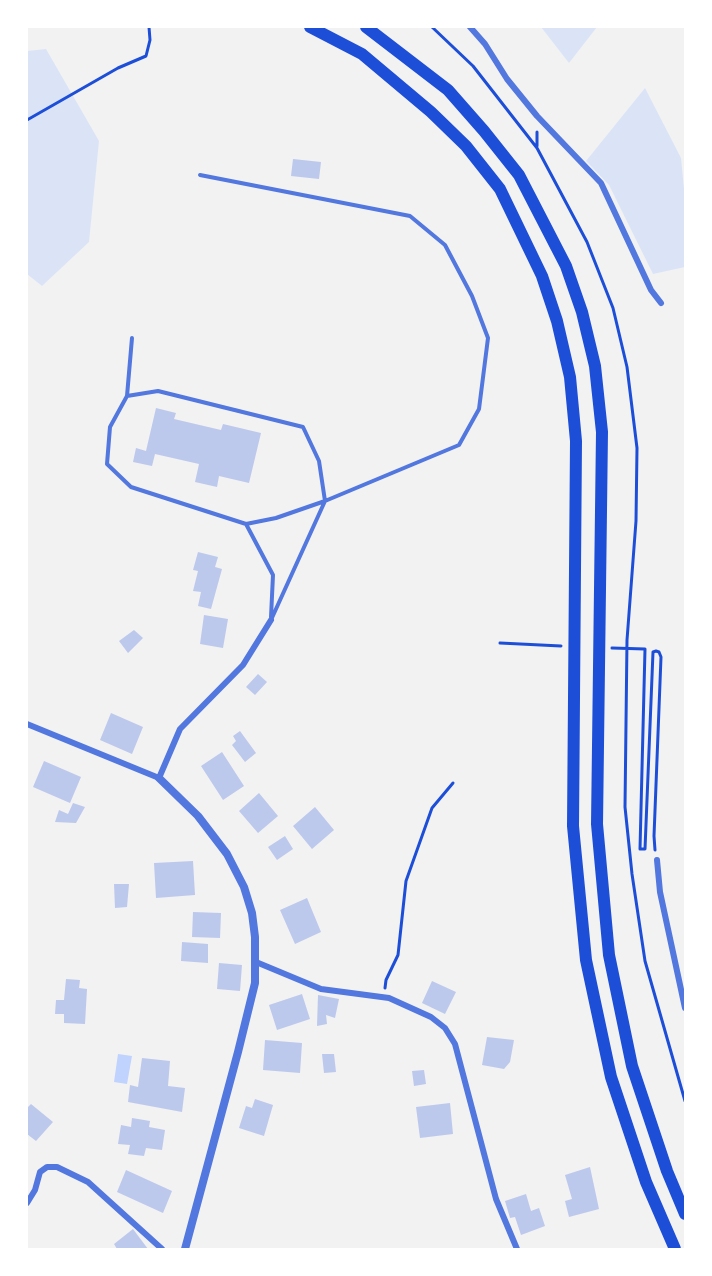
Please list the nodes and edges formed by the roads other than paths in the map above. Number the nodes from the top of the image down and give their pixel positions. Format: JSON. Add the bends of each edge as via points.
{"nodes":[{"id":1,"x":310,"y":27,"type":"edge"},
{"id":2,"x":366,"y":27,"type":"edge"},
{"id":3,"x":470,"y":27,"type":"edge"},
{"id":4,"x":200,"y":176,"type":"dead end"},
{"id":5,"x":661,"y":303,"type":"dead end"},
{"id":6,"x":132,"y":338,"type":"dead end"},
{"id":7,"x":127,"y":396,"type":"junction"},
{"id":8,"x":325,"y":501,"type":"junction"},
{"id":9,"x":246,"y":524,"type":"junction"},
{"id":10,"x":271,"y":620,"type":"junction"},
{"id":11,"x":27,"y":723,"type":"edge"},
{"id":12,"x":159,"y":777,"type":"junction"},
{"id":13,"x":657,"y":860,"type":"road end"},
{"id":14,"x":256,"y":962,"type":"junction"},
{"id":15,"x":685,"y":1008,"type":"edge"},
{"id":16,"x":27,"y":1203,"type":"edge"},
{"id":17,"x":685,"y":1214,"type":"edge"},
{"id":18,"x":162,"y":1249,"type":"edge"},
{"id":19,"x":185,"y":1249,"type":"edge"},
{"id":20,"x":517,"y":1249,"type":"edge"},
{"id":21,"x":675,"y":1249,"type":"edge"}],
"edges":[{"from":1,"to":21,"type":"highway","via":[[362,54],[466,147],[500,189],[542,276],[557,321],[570,377],[576,441],[573,826],[586,960],[611,1077],[646,1182]]},
{"from":2,"to":17,"type":"highway","via":[[448,90],[519,175],[566,266],[582,312],[595,366],[602,432],[597,824],[609,955],[632,1065]]},
{"from":3,"to":5,"type":"street","via":[[537,116],[601,183],[651,290]]},
{"from":4,"to":8,"type":"lane","via":[[410,216],[445,245],[472,296],[488,338],[479,410],[459,445]]},
{"from":6,"to":7,"type":"lane"},
{"from":7,"to":8,"type":"lane","via":[[158,391],[303,427],[319,461]]},
{"from":7,"to":9,"type":"lane","via":[[110,427],[107,464],[131,487]]},
{"from":8,"to":9,"type":"lane"},
{"from":8,"to":10,"type":"lane"},
{"from":9,"to":10,"type":"lane","via":[[273,575]]},
{"from":10,"to":12,"type":"street","via":[[243,665],[180,729]]},
{"from":11,"to":12,"type":"street"},
{"from":12,"to":14,"type":"street","via":[[198,816],[227,854],[252,913]]},
{"from":13,"to":15,"type":"street","via":[[660,892]]},
{"from":14,"to":19,"type":"street","via":[[255,983],[238,1052]]},
{"from":14,"to":20,"type":"street","via":[[321,989],[389,998],[431,1017],[445,1028],[455,1044],[496,1199]]},
{"from":16,"to":18,"type":"street","via":[[40,1172],[57,1167],[88,1182]]}]}
